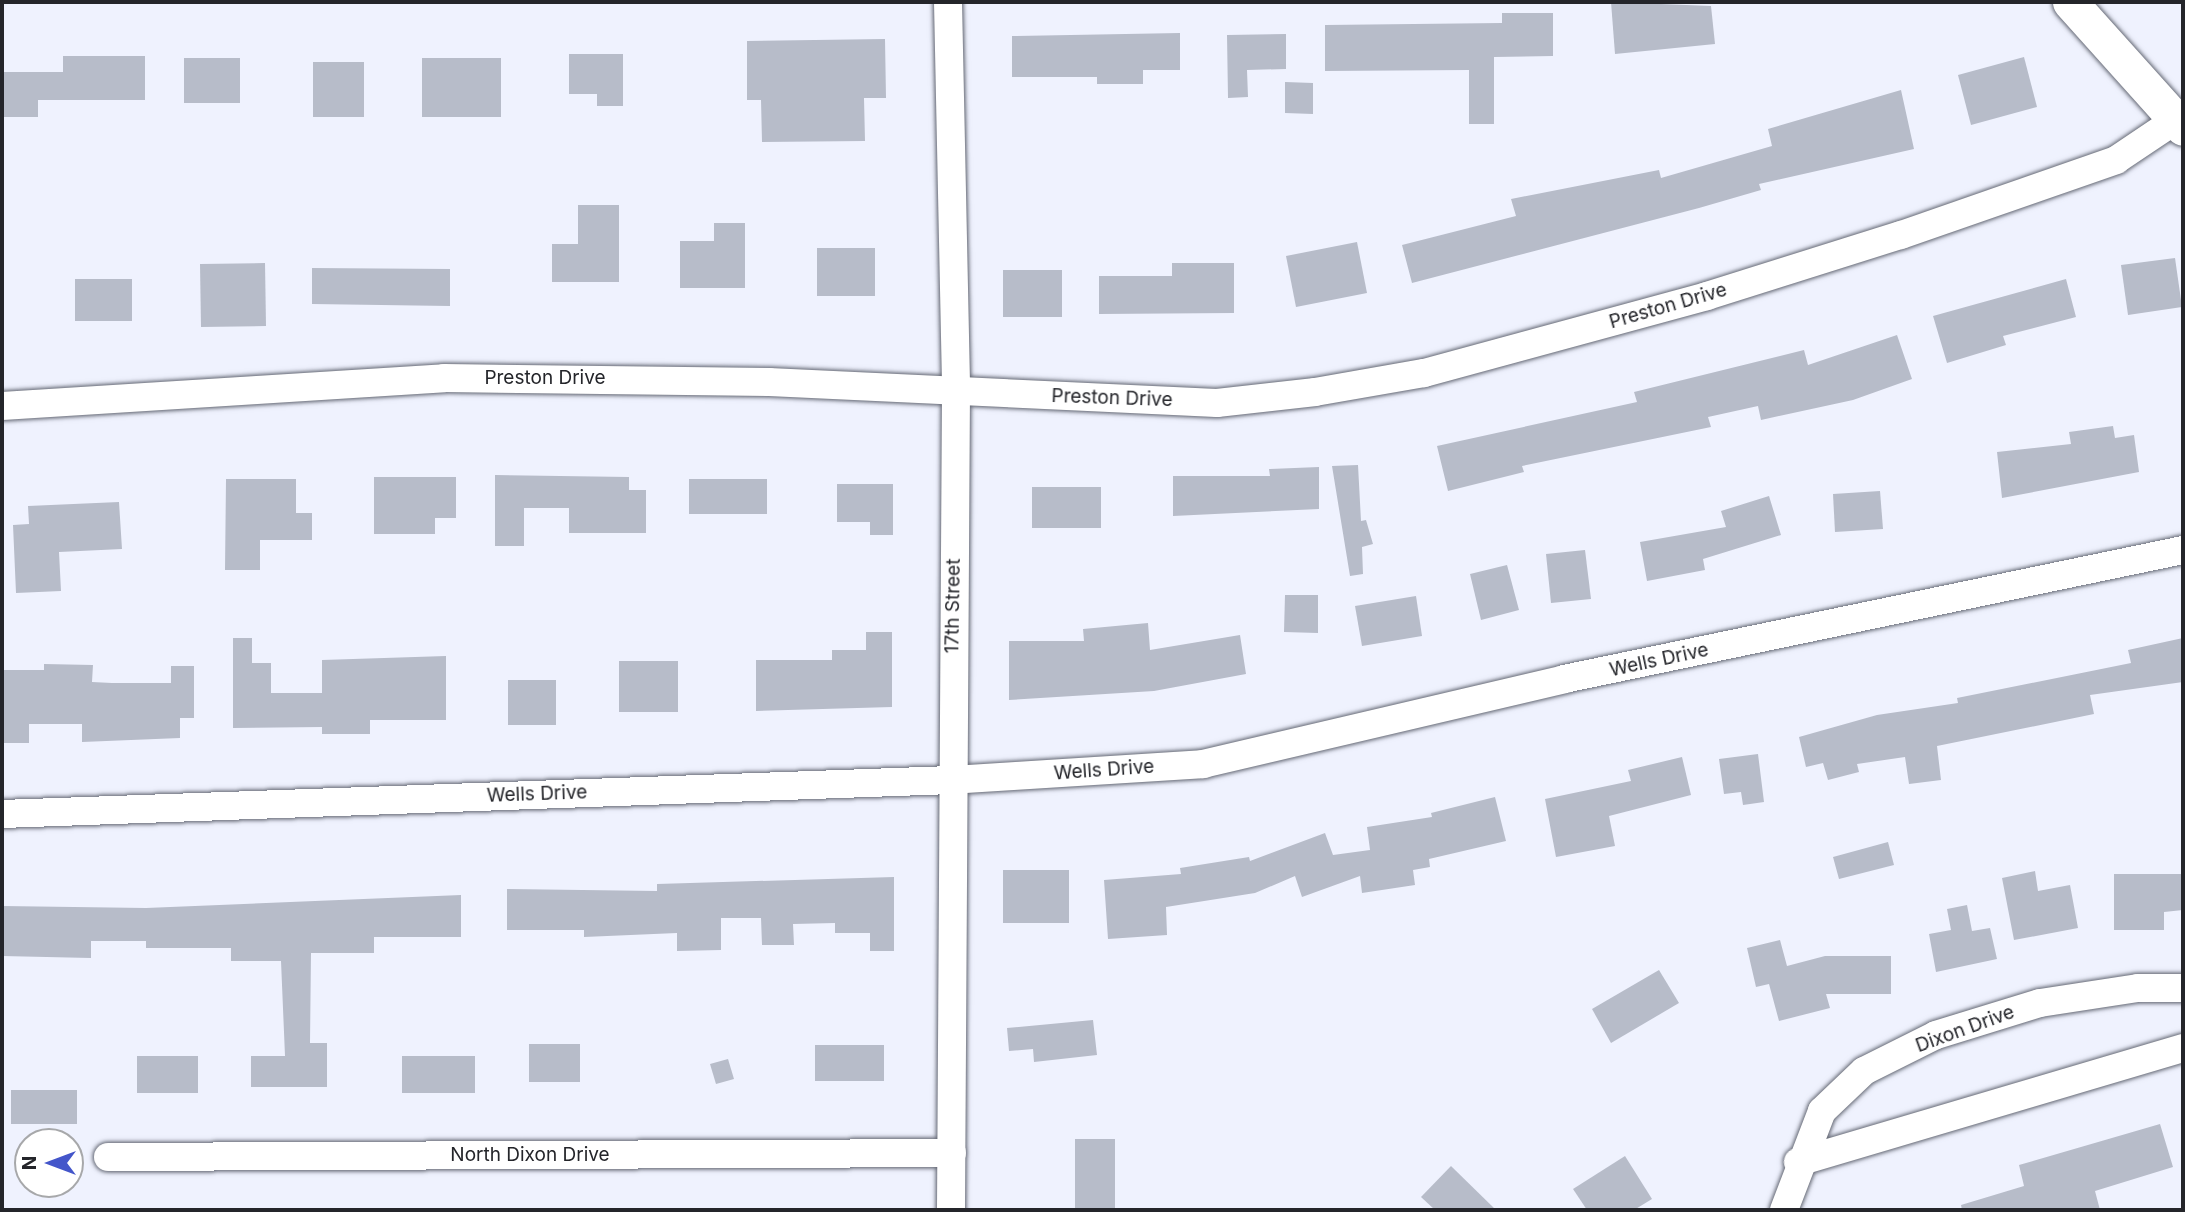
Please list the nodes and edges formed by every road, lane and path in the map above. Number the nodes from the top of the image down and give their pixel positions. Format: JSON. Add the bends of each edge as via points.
{"nodes":[{"id":1,"x":948,"y":2,"type":"edge"},
{"id":2,"x":2070,"y":2,"type":"edge"},
{"id":3,"x":2181,"y":121,"type":"edge"},
{"id":4,"x":956,"y":390,"type":"junction"},
{"id":5,"x":2,"y":406,"type":"edge"},
{"id":6,"x":2183,"y":550,"type":"edge"},
{"id":7,"x":951,"y":780,"type":"junction"},
{"id":8,"x":2,"y":814,"type":"edge"},
{"id":9,"x":2183,"y":988,"type":"edge"},
{"id":10,"x":2183,"y":1048,"type":"edge"},
{"id":11,"x":952,"y":1153,"type":"junction"},
{"id":12,"x":108,"y":1157,"type":"dead end"},
{"id":13,"x":1798,"y":1162,"type":"junction"},
{"id":14,"x":951,"y":1210,"type":"edge"},
{"id":15,"x":1784,"y":1210,"type":"edge"}],
"edges":[{"from":1,"to":4,"type":"street","name":"17th Street"},
{"from":2,"to":3,"type":"main road"},
{"from":3,"to":4,"type":"street","name":"Preston Drive","via":[[2116,160],[1901,235],[1707,296],[1424,373],[1217,402]]},
{"from":4,"to":5,"type":"street","name":"Preston Drive","via":[[611,377],[444,378]]},
{"from":4,"to":7,"type":"street","name":"17th Street"},
{"from":6,"to":7,"type":"street","name":"Wells Drive","via":[[1564,680],[1203,764]]},
{"from":7,"to":8,"type":"street","name":"Wells Drive"},
{"from":7,"to":11,"type":"street","name":"17th Street"},
{"from":9,"to":13,"type":"street","name":"Dixon Drive","via":[[2138,988],[2040,1003],[1936,1035],[1856,1079],[1822,1111]]},
{"from":10,"to":13,"type":"street"},
{"from":11,"to":12,"type":"street","name":"North Dixon Drive"},
{"from":11,"to":14,"type":"street","name":"17th Street"},
{"from":13,"to":15,"type":"street","name":"Dixon Drive"}]}
